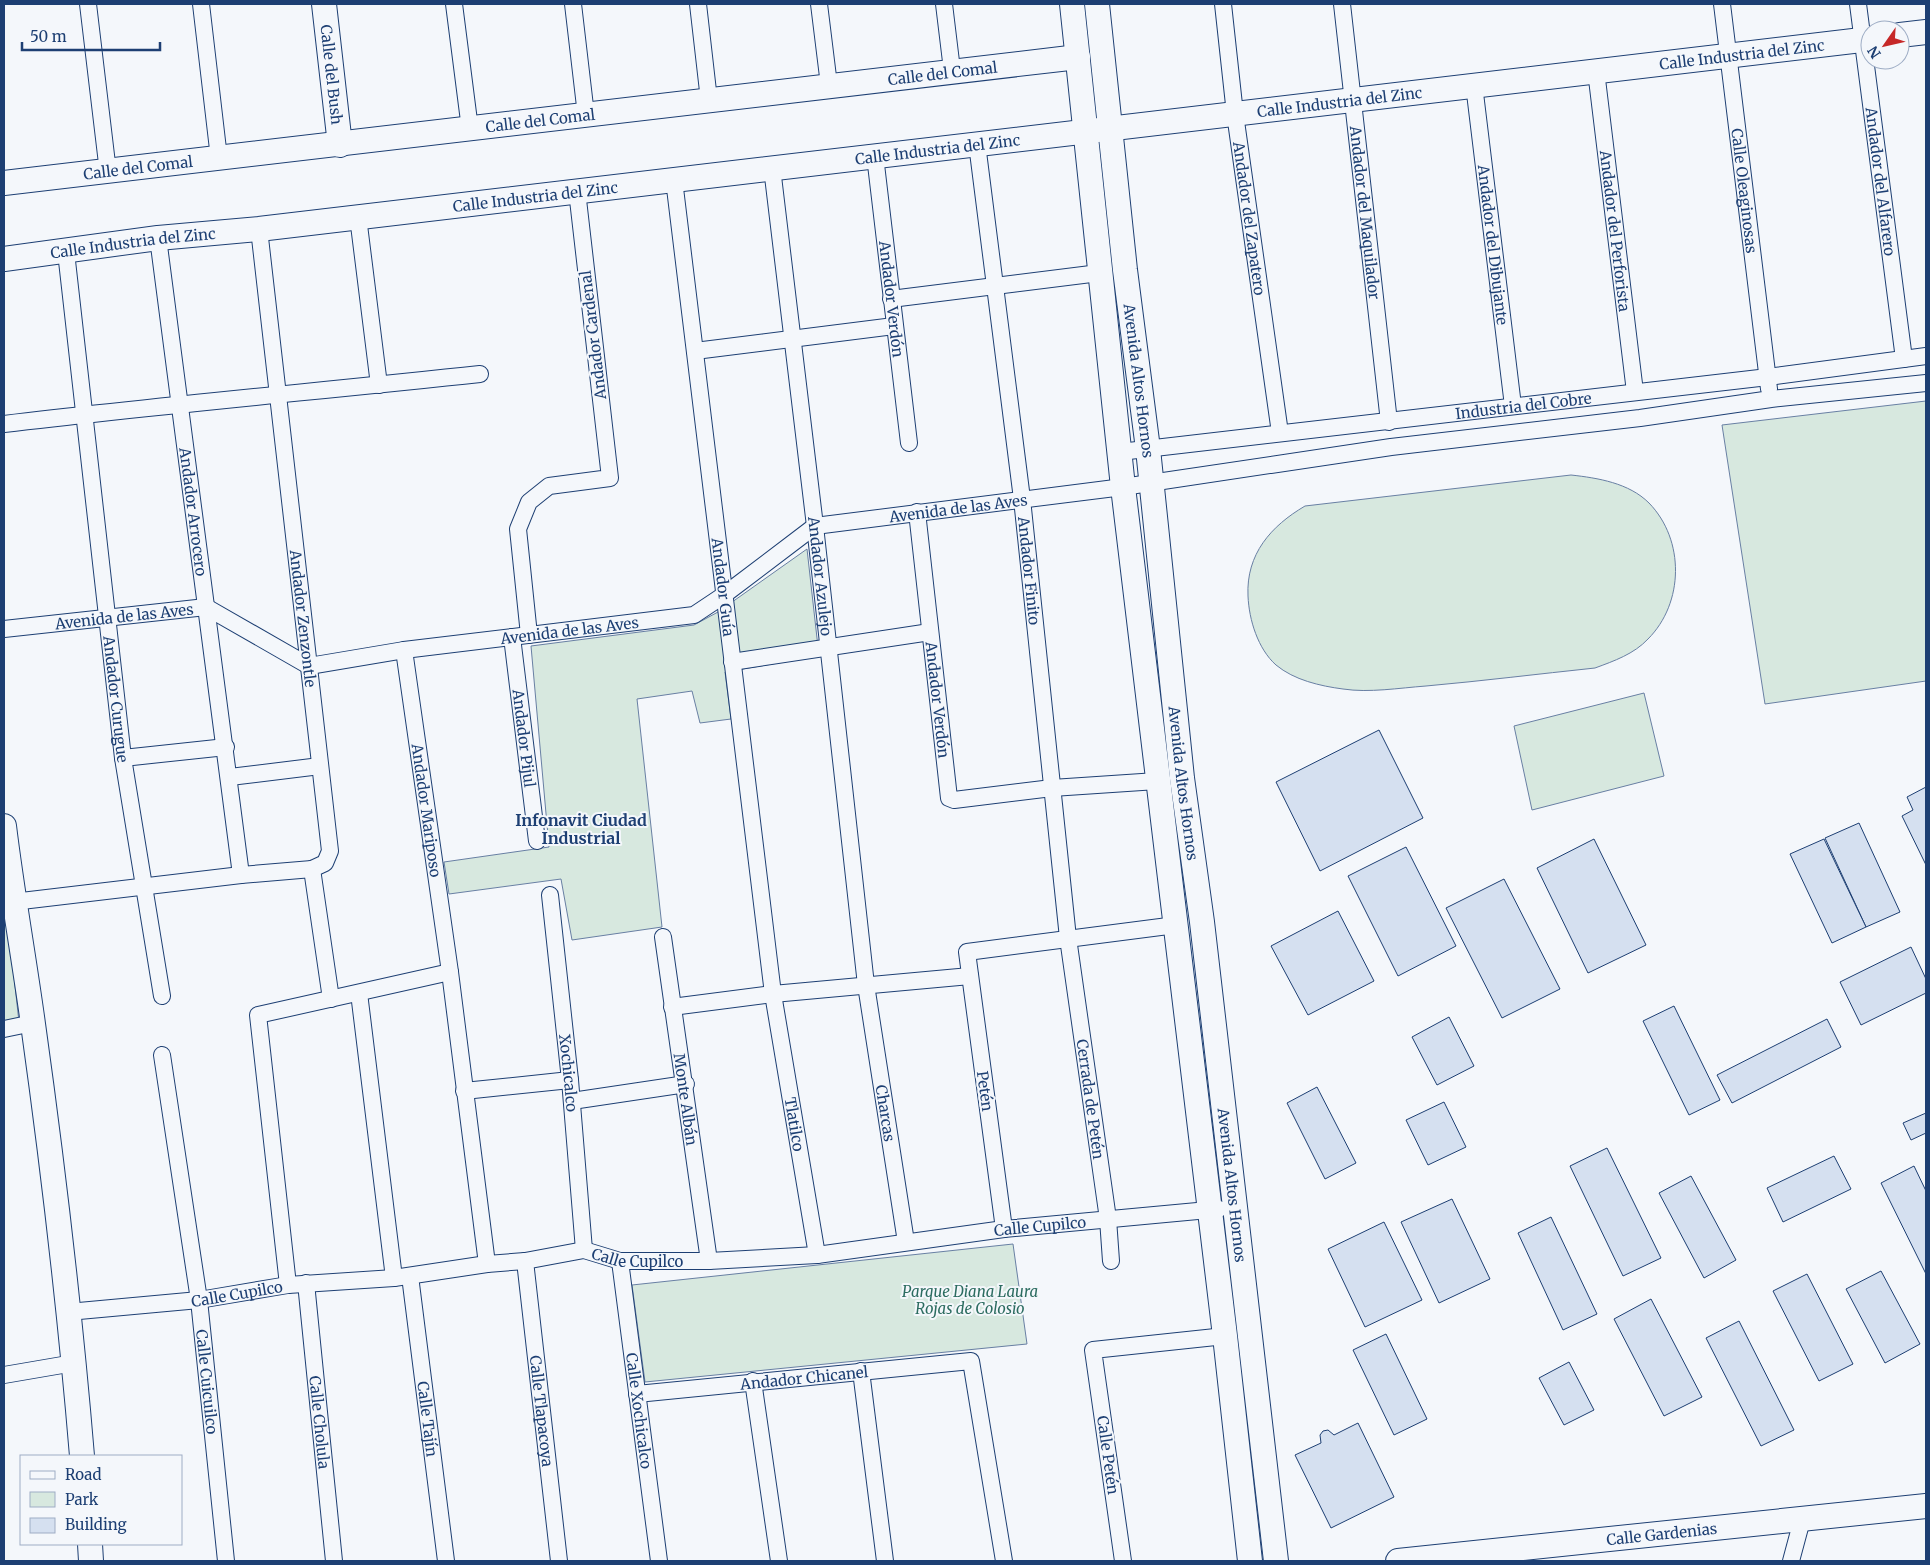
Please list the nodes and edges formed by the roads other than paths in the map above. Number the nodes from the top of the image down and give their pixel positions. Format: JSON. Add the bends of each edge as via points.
{"nodes":[{"id":1,"x":88,"y":4,"type":"edge"},
{"id":2,"x":201,"y":4,"type":"edge"},
{"id":3,"x":324,"y":4,"type":"edge"},
{"id":4,"x":454,"y":4,"type":"edge"},
{"id":5,"x":574,"y":4,"type":"edge"},
{"id":6,"x":698,"y":4,"type":"edge"},
{"id":7,"x":819,"y":4,"type":"edge"},
{"id":8,"x":944,"y":4,"type":"edge"},
{"id":9,"x":1072,"y":4,"type":"edge"},
{"id":10,"x":1096,"y":4,"type":"edge"},
{"id":11,"x":1223,"y":4,"type":"edge"},
{"id":12,"x":1342,"y":4,"type":"edge"},
{"id":13,"x":1722,"y":4,"type":"edge"},
{"id":14,"x":1858,"y":4,"type":"edge"},
{"id":15,"x":1862,"y":20,"type":"edge"},
{"id":16,"x":1926,"y":32,"type":"edge"},
{"id":17,"x":1910,"y":34,"type":"edge"},
{"id":18,"x":1860,"y":40,"type":"edge"},
{"id":19,"x":1102,"y":54,"type":"junction"},
{"id":20,"x":1728,"y":55,"type":"junction"},
{"id":21,"x":1078,"y":57,"type":"junction"},
{"id":22,"x":952,"y":70,"type":"junction"},
{"id":23,"x":1870,"y":70,"type":"edge"},
{"id":24,"x":1596,"y":71,"type":"junction"},
{"id":25,"x":829,"y":85,"type":"junction"},
{"id":26,"x":1474,"y":85,"type":"junction"},
{"id":27,"x":709,"y":100,"type":"junction"},
{"id":28,"x":1354,"y":100,"type":"junction"},
{"id":29,"x":1235,"y":114,"type":"junction"},
{"id":30,"x":586,"y":115,"type":"junction"},
{"id":31,"x":470,"y":129,"type":"junction"},
{"id":32,"x":1098,"y":130,"type":"junction"},
{"id":33,"x":978,"y":144,"type":"junction"},
{"id":34,"x":340,"y":145,"type":"junction"},
{"id":35,"x":875,"y":156,"type":"junction"},
{"id":36,"x":219,"y":158,"type":"junction"},
{"id":37,"x":772,"y":168,"type":"junction"},
{"id":38,"x":108,"y":172,"type":"junction"},
{"id":39,"x":674,"y":180,"type":"junction"},
{"id":40,"x":4,"y":183,"type":"edge"},
{"id":41,"x":577,"y":191,"type":"junction"},
{"id":42,"x":358,"y":217,"type":"junction"},
{"id":43,"x":259,"y":229,"type":"junction"},
{"id":44,"x":158,"y":238,"type":"junction"},
{"id":45,"x":66,"y":252,"type":"junction"},
{"id":46,"x":4,"y":259,"type":"edge"},
{"id":47,"x":1099,"y":273,"type":"junction"},
{"id":48,"x":994,"y":287,"type":"junction"},
{"id":49,"x":891,"y":299,"type":"junction"},
{"id":50,"x":894,"y":326,"type":"junction"},
{"id":51,"x":791,"y":339,"type":"junction"},
{"id":52,"x":695,"y":351,"type":"junction"},
{"id":53,"x":1926,"y":356,"type":"edge"},
{"id":54,"x":1904,"y":358,"type":"junction"},
{"id":55,"x":480,"y":374,"type":"dead end"},
{"id":56,"x":1768,"y":377,"type":"junction"},
{"id":57,"x":1926,"y":383,"type":"edge"},
{"id":58,"x":378,"y":385,"type":"junction"},
{"id":59,"x":1635,"y":392,"type":"junction"},
{"id":60,"x":278,"y":395,"type":"junction"},
{"id":61,"x":1771,"y":399,"type":"junction"},
{"id":62,"x":180,"y":403,"type":"junction"},
{"id":63,"x":1513,"y":406,"type":"junction"},
{"id":64,"x":84,"y":414,"type":"junction"},
{"id":65,"x":1390,"y":422,"type":"junction"},
{"id":66,"x":4,"y":424,"type":"edge"},
{"id":67,"x":1280,"y":433,"type":"junction"},
{"id":68,"x":909,"y":443,"type":"dead end"},
{"id":69,"x":1148,"y":449,"type":"junction"},
{"id":70,"x":1120,"y":452,"type":"junction"},
{"id":71,"x":1152,"y":481,"type":"junction"},
{"id":72,"x":1123,"y":486,"type":"junction"},
{"id":73,"x":1022,"y":499,"type":"junction"},
{"id":74,"x":917,"y":512,"type":"junction"},
{"id":75,"x":815,"y":526,"type":"junction"},
{"id":76,"x":724,"y":595,"type":"junction"},
{"id":77,"x":206,"y":607,"type":"junction"},
{"id":78,"x":108,"y":619,"type":"junction"},
{"id":79,"x":4,"y":629,"type":"edge"},
{"id":80,"x":930,"y":632,"type":"junction"},
{"id":81,"x":529,"y":635,"type":"junction"},
{"id":82,"x":512,"y":637,"type":"junction"},
{"id":83,"x":827,"y":646,"type":"junction"},
{"id":84,"x":404,"y":650,"type":"junction"},
{"id":85,"x":732,"y":662,"type":"junction"},
{"id":86,"x":309,"y":666,"type":"junction"},
{"id":87,"x":226,"y":747,"type":"junction"},
{"id":88,"x":123,"y":758,"type":"junction"},
{"id":89,"x":320,"y":766,"type":"junction"},
{"id":90,"x":230,"y":777,"type":"junction"},
{"id":91,"x":1157,"y":781,"type":"junction"},
{"id":92,"x":1052,"y":788,"type":"junction"},
{"id":93,"x":4,"y":826,"type":"edge"},
{"id":94,"x":537,"y":841,"type":"dead end"},
{"id":95,"x":312,"y":869,"type":"junction"},
{"id":96,"x":242,"y":875,"type":"junction"},
{"id":97,"x":143,"y":887,"type":"junction"},
{"id":98,"x":550,"y":895,"type":"dead end"},
{"id":99,"x":13,"y":902,"type":"junction"},
{"id":100,"x":1176,"y":925,"type":"junction"},
{"id":101,"x":663,"y":937,"type":"dead end"},
{"id":102,"x":1068,"y":938,"type":"junction"},
{"id":103,"x":450,"y":972,"type":"junction"},
{"id":104,"x":970,"y":976,"type":"junction"},
{"id":105,"x":866,"y":985,"type":"junction"},
{"id":106,"x":360,"y":994,"type":"junction"},
{"id":107,"x":773,"y":994,"type":"junction"},
{"id":108,"x":162,"y":996,"type":"dead end"},
{"id":109,"x":330,"y":999,"type":"junction"},
{"id":110,"x":672,"y":1007,"type":"junction"},
{"id":111,"x":33,"y":1023,"type":"junction"},
{"id":112,"x":4,"y":1029,"type":"edge"},
{"id":113,"x":162,"y":1055,"type":"dead end"},
{"id":114,"x":570,"y":1080,"type":"junction"},
{"id":115,"x":686,"y":1084,"type":"junction"},
{"id":116,"x":464,"y":1091,"type":"junction"},
{"id":117,"x":572,"y":1101,"type":"junction"},
{"id":118,"x":1234,"y":1207,"type":"junction"},
{"id":119,"x":1209,"y":1210,"type":"junction"},
{"id":120,"x":1108,"y":1219,"type":"junction"},
{"id":121,"x":1004,"y":1229,"type":"junction"},
{"id":122,"x":906,"y":1242,"type":"junction"},
{"id":123,"x":584,"y":1250,"type":"junction"},
{"id":124,"x":817,"y":1255,"type":"junction"},
{"id":125,"x":525,"y":1261,"type":"junction"},
{"id":126,"x":620,"y":1261,"type":"junction"},
{"id":127,"x":709,"y":1261,"type":"junction"},
{"id":128,"x":1111,"y":1261,"type":"dead end"},
{"id":129,"x":487,"y":1264,"type":"junction"},
{"id":130,"x":410,"y":1276,"type":"junction"},
{"id":131,"x":394,"y":1278,"type":"junction"},
{"id":132,"x":306,"y":1283,"type":"junction"},
{"id":133,"x":288,"y":1285,"type":"junction"},
{"id":134,"x":199,"y":1300,"type":"junction"},
{"id":135,"x":68,"y":1312,"type":"junction"},
{"id":136,"x":1225,"y":1336,"type":"junction"},
{"id":137,"x":74,"y":1363,"type":"junction"},
{"id":138,"x":861,"y":1371,"type":"junction"},
{"id":139,"x":4,"y":1375,"type":"edge"},
{"id":140,"x":753,"y":1381,"type":"junction"},
{"id":141,"x":638,"y":1394,"type":"junction"},
{"id":142,"x":82,"y":1455,"type":"edge"},
{"id":143,"x":1926,"y":1506,"type":"edge"},
{"id":144,"x":1802,"y":1520,"type":"junction"},
{"id":145,"x":90,"y":1545,"type":"edge"},
{"id":146,"x":92,"y":1561,"type":"edge"},
{"id":147,"x":226,"y":1561,"type":"edge"},
{"id":148,"x":334,"y":1561,"type":"edge"},
{"id":149,"x":446,"y":1561,"type":"edge"},
{"id":150,"x":559,"y":1561,"type":"edge"},
{"id":151,"x":659,"y":1561,"type":"edge"},
{"id":152,"x":779,"y":1561,"type":"edge"},
{"id":153,"x":885,"y":1561,"type":"edge"},
{"id":154,"x":1004,"y":1561,"type":"edge"},
{"id":155,"x":1123,"y":1561,"type":"edge"},
{"id":156,"x":1250,"y":1561,"type":"edge"},
{"id":157,"x":1276,"y":1561,"type":"edge"},
{"id":158,"x":1398,"y":1561,"type":"edge"},
{"id":159,"x":1791,"y":1561,"type":"edge"}],
"edges":[{"from":1,"to":38,"type":"street"},
{"from":2,"to":36,"type":"street"},
{"from":3,"to":34,"type":"street","name":"Calle del Bush"},
{"from":4,"to":31,"type":"street"},
{"from":5,"to":30,"type":"street"},
{"from":6,"to":27,"type":"street"},
{"from":7,"to":25,"type":"street"},
{"from":8,"to":22,"type":"street"},
{"from":9,"to":21,"type":"street","name":"Avenida Altos Hornos"},
{"from":10,"to":19,"type":"street","name":"Avenida Altos Hornos"},
{"from":11,"to":29,"type":"street","name":"Andador del Zapatero"},
{"from":12,"to":28,"type":"street","name":"Andador del Maquilador"},
{"from":13,"to":20,"type":"street","name":"Calle Oleaginosas"},
{"from":14,"to":15,"type":"street","name":"Andador del Alfarero"},
{"from":16,"to":17,"type":"street"},
{"from":18,"to":20,"type":"street","name":"Calle Industria del Zinc"},
{"from":19,"to":21,"type":"street"},
{"from":19,"to":32,"type":"street","name":"Avenida Altos Hornos"},
{"from":20,"to":24,"type":"street","name":"Calle Industria del Zinc"},
{"from":20,"to":56,"type":"street","name":"Calle Oleaginosas"},
{"from":21,"to":22,"type":"street","name":"Calle del Comal"},
{"from":21,"to":32,"type":"street","name":"Avenida Altos Hornos"},
{"from":22,"to":25,"type":"street","name":"Calle del Comal"},
{"from":23,"to":54,"type":"street","name":"Andador del Alfarero"},
{"from":24,"to":26,"type":"street","name":"Calle Industria del Zinc"},
{"from":24,"to":59,"type":"street","name":"Andador del Perforista"},
{"from":25,"to":27,"type":"street","name":"Calle del Comal"},
{"from":26,"to":28,"type":"street","name":"Calle Industria del Zinc"},
{"from":26,"to":63,"type":"street","name":"Andador del Dibujante"},
{"from":27,"to":30,"type":"street","name":"Calle del Comal"},
{"from":28,"to":29,"type":"street","name":"Calle Industria del Zinc"},
{"from":28,"to":65,"type":"street","name":"Andador del Maquilador"},
{"from":29,"to":32,"type":"street","name":"Calle Industria del Zinc"},
{"from":29,"to":67,"type":"street","name":"Andador del Zapatero"},
{"from":30,"to":31,"type":"street","name":"Calle del Comal"},
{"from":31,"to":34,"type":"street","name":"Calle del Comal"},
{"from":32,"to":33,"type":"street","name":"Calle Industria del Zinc"},
{"from":32,"to":47,"type":"street","name":"Avenida Altos Hornos"},
{"from":32,"to":69,"type":"street","name":"Avenida Altos Hornos","via":[[1125,270]]},
{"from":33,"to":35,"type":"street","name":"Calle Industria del Zinc"},
{"from":33,"to":48,"type":"street","name":"Andador Finito"},
{"from":34,"to":36,"type":"street","name":"Calle del Comal"},
{"from":35,"to":37,"type":"street","name":"Calle Industria del Zinc"},
{"from":35,"to":49,"type":"street","name":"Andador Verdón"},
{"from":36,"to":38,"type":"street","name":"Calle del Comal"},
{"from":37,"to":39,"type":"street","name":"Calle Industria del Zinc"},
{"from":37,"to":51,"type":"street","name":"Andador Azulejo"},
{"from":38,"to":40,"type":"street","name":"Calle del Comal"},
{"from":39,"to":41,"type":"street","name":"Calle Industria del Zinc"},
{"from":39,"to":52,"type":"street","name":"Andador Guía"},
{"from":41,"to":42,"type":"street","name":"Calle Industria del Zinc"},
{"from":41,"to":81,"type":"street","name":"Andador Cardenal","via":[[610,478],[549,486],[529,502],[518,529]]},
{"from":42,"to":43,"type":"street","name":"Calle Industria del Zinc"},
{"from":42,"to":58,"type":"street"},
{"from":43,"to":44,"type":"street","name":"Calle Industria del Zinc"},
{"from":43,"to":60,"type":"street","name":"Andador Zenzontle"},
{"from":44,"to":45,"type":"street","name":"Calle Industria del Zinc"},
{"from":44,"to":62,"type":"street","name":"Andador Arrocero"},
{"from":45,"to":46,"type":"street","name":"Calle Industria del Zinc"},
{"from":45,"to":64,"type":"street","name":"Andador Curugue"},
{"from":47,"to":48,"type":"street"},
{"from":47,"to":70,"type":"street","name":"Avenida Altos Hornos"},
{"from":48,"to":49,"type":"street"},
{"from":48,"to":73,"type":"street","name":"Andador Finito"},
{"from":49,"to":50,"type":"street","name":"Andador Verdón"},
{"from":50,"to":51,"type":"street"},
{"from":50,"to":68,"type":"street","name":"Andador Verdón"},
{"from":51,"to":52,"type":"street"},
{"from":51,"to":75,"type":"street","name":"Andador Azulejo"},
{"from":52,"to":76,"type":"street","name":"Andador Guía"},
{"from":53,"to":54,"type":"street","name":"Industria del Cobre"},
{"from":54,"to":56,"type":"street","name":"Industria del Cobre"},
{"from":55,"to":58,"type":"street"},
{"from":56,"to":59,"type":"street","name":"Industria del Cobre"},
{"from":56,"to":61,"type":"street","name":"Calle Oleaginosas"},
{"from":57,"to":61,"type":"street","name":"Industria del Cobre"},
{"from":58,"to":60,"type":"street"},
{"from":59,"to":63,"type":"street","name":"Industria del Cobre"},
{"from":60,"to":62,"type":"street"},
{"from":60,"to":86,"type":"street","name":"Andador Zenzontle"},
{"from":61,"to":71,"type":"street","name":"Industria del Cobre"},
{"from":62,"to":64,"type":"street"},
{"from":62,"to":77,"type":"street","name":"Andador Arrocero"},
{"from":63,"to":65,"type":"street","name":"Industria del Cobre"},
{"from":64,"to":66,"type":"street"},
{"from":64,"to":78,"type":"street","name":"Andador Curugue"},
{"from":65,"to":67,"type":"street","name":"Industria del Cobre"},
{"from":67,"to":69,"type":"street","name":"Industria del Cobre"},
{"from":69,"to":70,"type":"street","name":"Industria del Cobre"},
{"from":69,"to":71,"type":"street","name":"Avenida Altos Hornos"},
{"from":70,"to":72,"type":"street","name":"Avenida Altos Hornos"},
{"from":71,"to":72,"type":"street","name":"Industria del Cobre"},
{"from":71,"to":118,"type":"street","name":"Avenida Altos Hornos","via":[[1182,778],[1202,922]]},
{"from":72,"to":73,"type":"street","name":"Avenida de las Aves"},
{"from":72,"to":91,"type":"street","name":"Avenida Altos Hornos"},
{"from":73,"to":74,"type":"street","name":"Avenida de las Aves"},
{"from":73,"to":92,"type":"street","name":"Andador Finito"},
{"from":74,"to":75,"type":"street","name":"Avenida de las Aves"},
{"from":74,"to":80,"type":"street","name":"Andador Verdón"},
{"from":75,"to":76,"type":"street","name":"Avenida de las Aves"},
{"from":75,"to":83,"type":"street","name":"Andador Azulejo"},
{"from":76,"to":81,"type":"street","name":"Avenida de las Aves","via":[[694,615]]},
{"from":76,"to":85,"type":"street","name":"Andador Guía"},
{"from":77,"to":78,"type":"street","name":"Avenida de las Aves"},
{"from":77,"to":86,"type":"street","name":"Avenida de las Aves"},
{"from":77,"to":87,"type":"street","name":"Andador Arrocero"},
{"from":78,"to":79,"type":"street","name":"Avenida de las Aves"},
{"from":78,"to":88,"type":"street","name":"Andador Curugue"},
{"from":80,"to":83,"type":"street"},
{"from":80,"to":92,"type":"street","name":"Andador Verdón","via":[[949,798]]},
{"from":81,"to":82,"type":"street","name":"Avenida de las Aves"},
{"from":82,"to":84,"type":"street","name":"Avenida de las Aves"},
{"from":82,"to":94,"type":"street","name":"Andador Pijul"},
{"from":83,"to":85,"type":"street"},
{"from":83,"to":105,"type":"street","name":"Andador Azulejo"},
{"from":84,"to":86,"type":"street","name":"Avenida de las Aves"},
{"from":84,"to":103,"type":"street","name":"Andador Mariposo"},
{"from":85,"to":107,"type":"street","name":"Andador Guía"},
{"from":86,"to":89,"type":"street","name":"Andador Zenzontle"},
{"from":87,"to":88,"type":"street"},
{"from":87,"to":90,"type":"street","name":"Andador Arrocero"},
{"from":88,"to":97,"type":"street","name":"Andador Curugue"},
{"from":89,"to":90,"type":"street"},
{"from":89,"to":95,"type":"street","name":"Andador Zenzontle","via":[[330,851],[325,863]]},
{"from":90,"to":96,"type":"street","name":"Andador Arrocero"},
{"from":91,"to":92,"type":"street"},
{"from":91,"to":100,"type":"street","name":"Avenida Altos Hornos"},
{"from":92,"to":102,"type":"street","name":"Andador Finito"},
{"from":93,"to":99,"type":"street"},
{"from":95,"to":96,"type":"street"},
{"from":95,"to":109,"type":"street"},
{"from":96,"to":97,"type":"street"},
{"from":97,"to":99,"type":"street"},
{"from":97,"to":108,"type":"street","name":"Andador Curugue"},
{"from":98,"to":114,"type":"street","name":"Xochicalco"},
{"from":99,"to":111,"type":"street"},
{"from":100,"to":102,"type":"street"},
{"from":100,"to":119,"type":"street","name":"Avenida Altos Hornos"},
{"from":101,"to":110,"type":"street","name":"Monte Albán"},
{"from":102,"to":104,"type":"street","name":"Petén","via":[[967,952]]},
{"from":102,"to":120,"type":"street","name":"Cerrada de Petén"},
{"from":103,"to":106,"type":"street"},
{"from":103,"to":116,"type":"street"},
{"from":104,"to":105,"type":"street"},
{"from":104,"to":121,"type":"street","name":"Petén"},
{"from":105,"to":107,"type":"street"},
{"from":105,"to":122,"type":"street","name":"Charcas"},
{"from":106,"to":109,"type":"street"},
{"from":106,"to":131,"type":"street"},
{"from":107,"to":110,"type":"street"},
{"from":107,"to":124,"type":"street","name":"Tlatilco"},
{"from":109,"to":133,"type":"street","via":[[258,1015]]},
{"from":110,"to":115,"type":"street","name":"Monte Albán"},
{"from":111,"to":112,"type":"street"},
{"from":111,"to":135,"type":"street"},
{"from":113,"to":134,"type":"street","name":"Calle Cuicuilco"},
{"from":114,"to":116,"type":"street"},
{"from":114,"to":117,"type":"street","name":"Xochicalco"},
{"from":115,"to":117,"type":"street"},
{"from":115,"to":127,"type":"street","name":"Monte Albán"},
{"from":116,"to":129,"type":"street"},
{"from":117,"to":123,"type":"street","name":"Xochicalco"},
{"from":118,"to":119,"type":"street","name":"Calle Cupilco"},
{"from":118,"to":157,"type":"street","name":"Avenida Altos Hornos"},
{"from":119,"to":120,"type":"street","name":"Calle Cupilco"},
{"from":119,"to":136,"type":"street","name":"Avenida Altos Hornos"},
{"from":120,"to":121,"type":"street","name":"Calle Cupilco"},
{"from":120,"to":128,"type":"street","name":"Cerrada de Petén"},
{"from":121,"to":122,"type":"street","name":"Calle Cupilco"},
{"from":122,"to":124,"type":"street","name":"Calle Cupilco"},
{"from":123,"to":125,"type":"street","name":"Calle Cupilco"},
{"from":123,"to":126,"type":"street","name":"Calle Cupilco"},
{"from":124,"to":127,"type":"street","name":"Calle Cupilco"},
{"from":125,"to":129,"type":"street","name":"Calle Cupilco"},
{"from":125,"to":150,"type":"street","name":"Calle Tlapacoya"},
{"from":126,"to":127,"type":"street","name":"Calle Cupilco"},
{"from":126,"to":141,"type":"street","name":"Calle Xochicalco"},
{"from":129,"to":130,"type":"street","name":"Calle Cupilco"},
{"from":130,"to":131,"type":"street","name":"Calle Cupilco"},
{"from":130,"to":149,"type":"street","name":"Calle Tajín"},
{"from":131,"to":132,"type":"street","name":"Calle Cupilco"},
{"from":132,"to":133,"type":"street","name":"Calle Cupilco"},
{"from":132,"to":148,"type":"street","name":"Calle Cholula"},
{"from":133,"to":134,"type":"street","name":"Calle Cupilco"},
{"from":134,"to":135,"type":"street","name":"Calle Cupilco"},
{"from":134,"to":147,"type":"street","name":"Calle Cuicuilco"},
{"from":135,"to":137,"type":"street"},
{"from":136,"to":155,"type":"street","name":"Calle Petén","via":[[1093,1350]]},
{"from":136,"to":156,"type":"street","name":"Avenida Altos Hornos"},
{"from":137,"to":139,"type":"street"},
{"from":137,"to":142,"type":"street"},
{"from":138,"to":140,"type":"street","name":"Andador Chicanel"},
{"from":138,"to":153,"type":"street"},
{"from":138,"to":154,"type":"street","name":"Andador Chicanel","via":[[971,1361]]},
{"from":140,"to":141,"type":"street","name":"Andador Chicanel"},
{"from":140,"to":152,"type":"street"},
{"from":141,"to":151,"type":"street","name":"Calle Xochicalco"},
{"from":143,"to":144,"type":"street","name":"Calle Gardenias"},
{"from":144,"to":158,"type":"street","name":"Calle Gardenias"},
{"from":144,"to":159,"type":"street"},
{"from":145,"to":146,"type":"street"}]}
